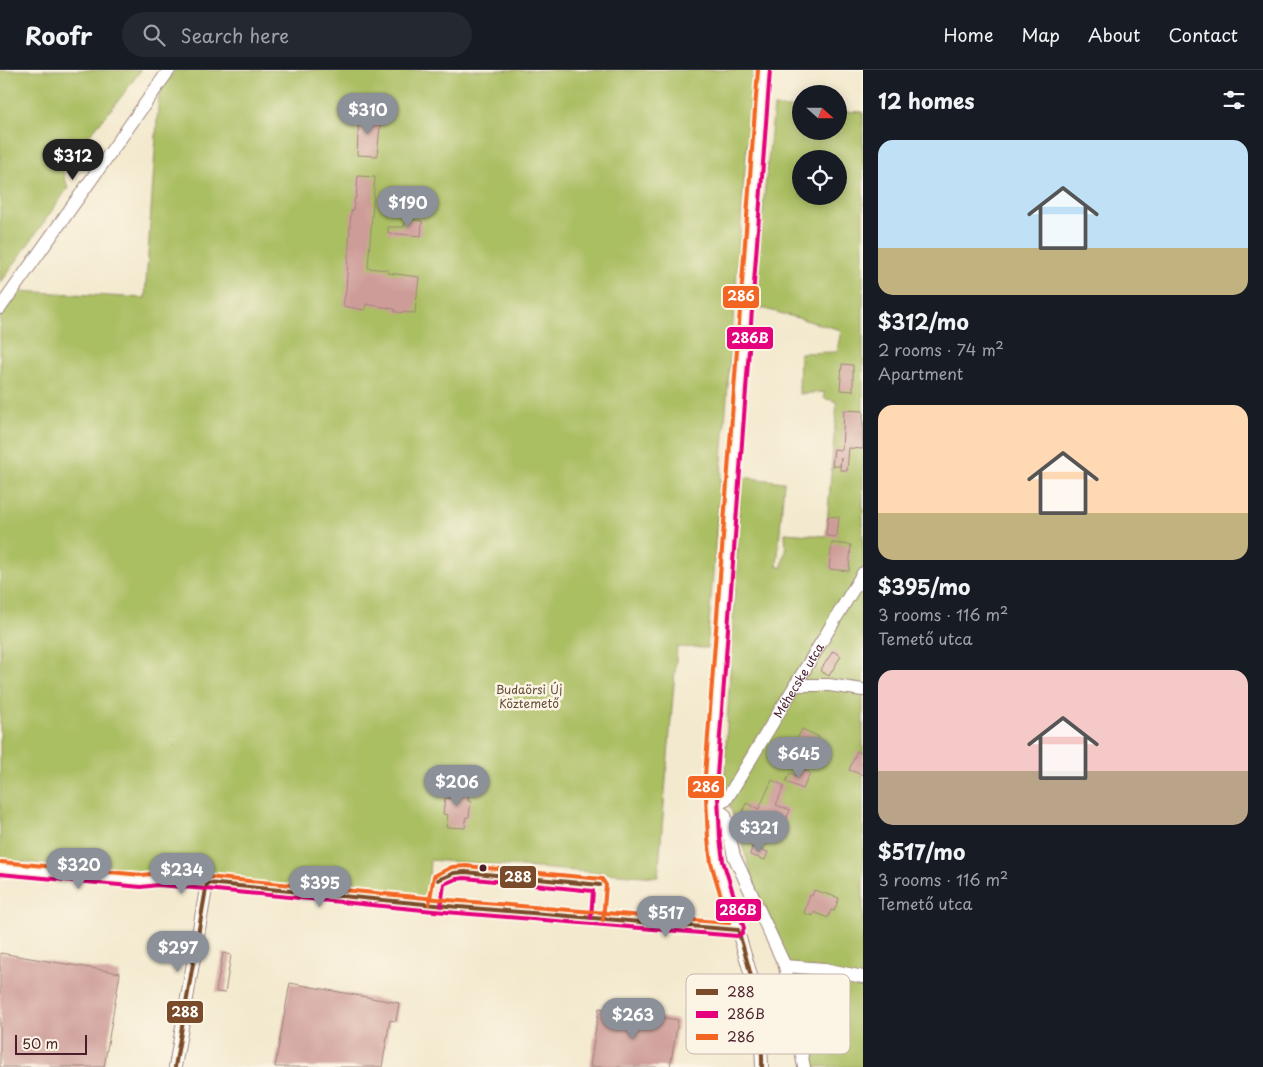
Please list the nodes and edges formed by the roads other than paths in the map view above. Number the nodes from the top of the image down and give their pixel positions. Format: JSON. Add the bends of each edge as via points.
{"nodes":[{"id":1,"x":169,"y":70,"type":"edge"},
{"id":2,"x":764,"y":70,"type":"edge"},
{"id":3,"x":0,"y":308,"type":"edge"},
{"id":4,"x":863,"y":572,"type":"edge"},
{"id":5,"x":794,"y":685,"type":"junction"},
{"id":6,"x":863,"y":690,"type":"edge"},
{"id":7,"x":712,"y":806,"type":"junction"},
{"id":8,"x":0,"y":868,"type":"edge"},
{"id":9,"x":207,"y":883,"type":"junction"},
{"id":10,"x":738,"y":930,"type":"junction"},
{"id":11,"x":785,"y":966,"type":"junction"},
{"id":12,"x":751,"y":974,"type":"edge"},
{"id":13,"x":787,"y":974,"type":"edge"},
{"id":14,"x":863,"y":977,"type":"edge"},
{"id":15,"x":761,"y":1054,"type":"edge"},
{"id":16,"x":802,"y":1054,"type":"edge"},
{"id":17,"x":175,"y":1067,"type":"edge"},
{"id":18,"x":762,"y":1067,"type":"edge"},
{"id":19,"x":804,"y":1067,"type":"edge"}],
"edges":[{"from":1,"to":3,"type":"street"},
{"from":2,"to":7,"type":"street","via":[[711,776]]},
{"from":4,"to":5,"type":"street","name":"Méhecske utca"},
{"from":5,"to":6,"type":"street","via":[[829,685]]},
{"from":5,"to":7,"type":"street","name":"Méhecske utca","via":[[726,800]]},
{"from":7,"to":10,"type":"street","via":[[717,862]]},
{"from":7,"to":11,"type":"street","via":[[725,815],[734,856]]},
{"from":8,"to":9,"type":"street","via":[[142,881]]},
{"from":9,"to":10,"type":"street"},
{"from":9,"to":17,"type":"street"},
{"from":10,"to":12,"type":"street"},
{"from":11,"to":13,"type":"street"},
{"from":11,"to":14,"type":"street","via":[[824,968]]},
{"from":15,"to":18,"type":"street"},
{"from":16,"to":19,"type":"street"}]}
